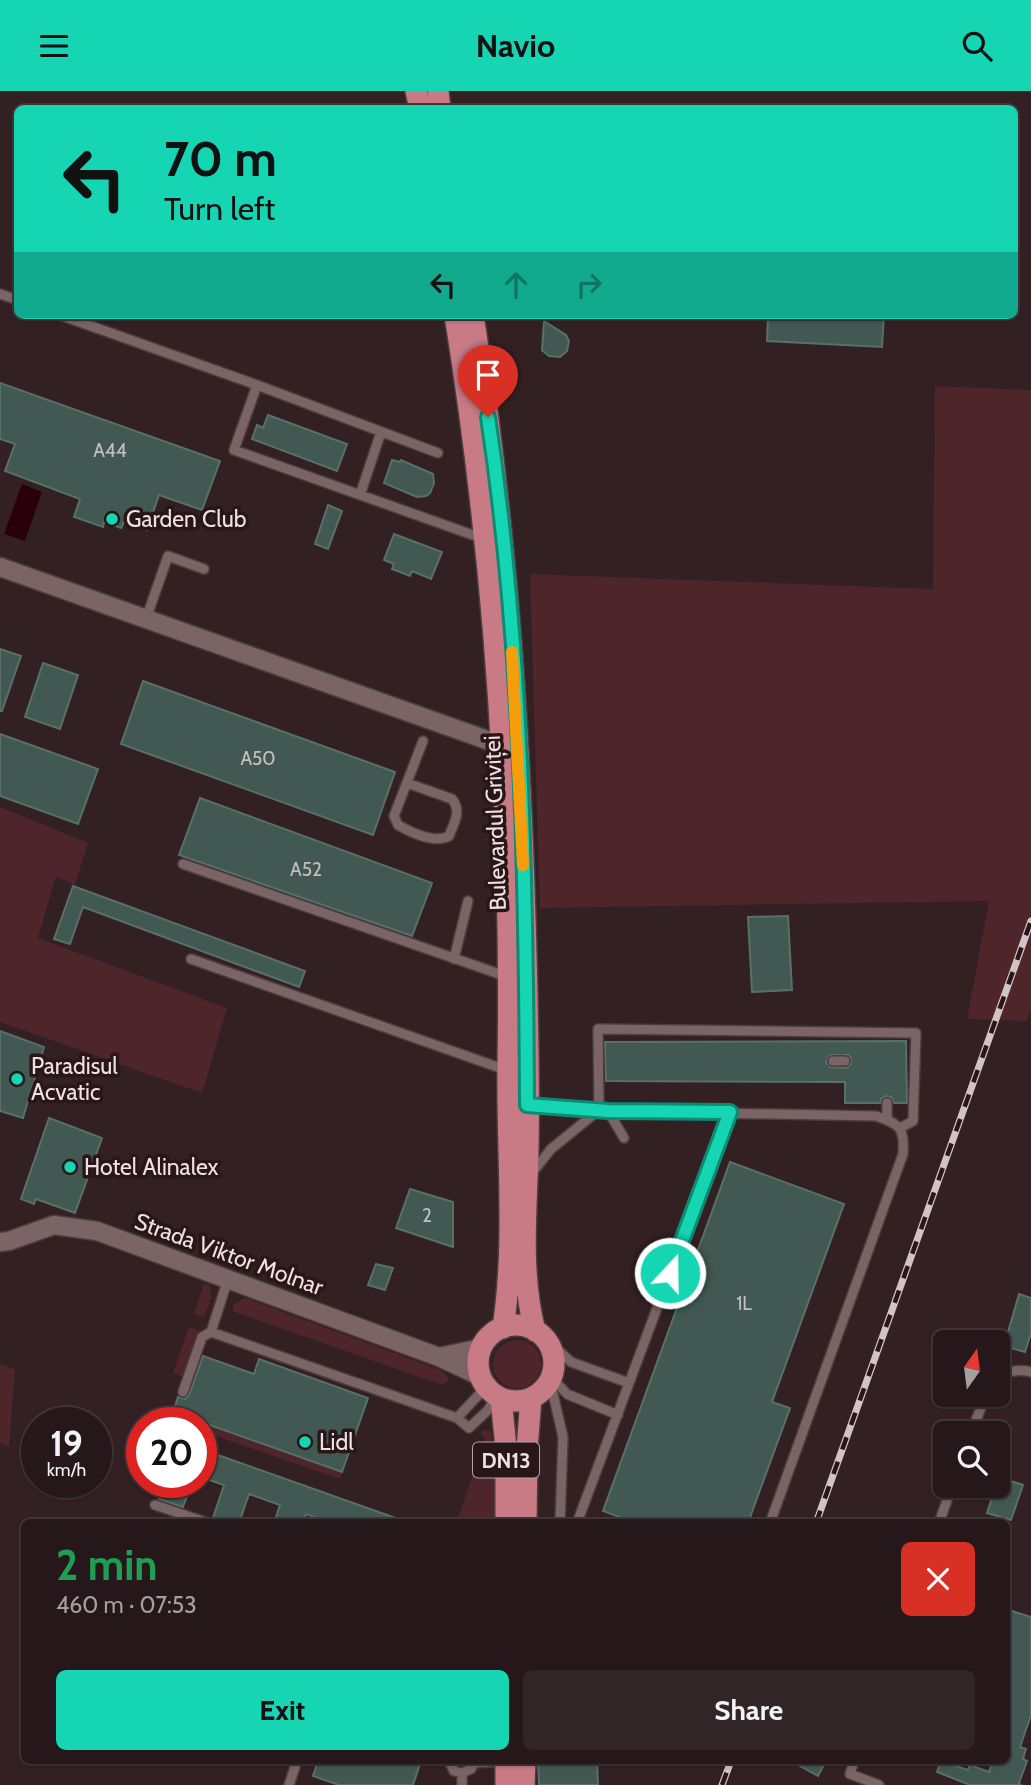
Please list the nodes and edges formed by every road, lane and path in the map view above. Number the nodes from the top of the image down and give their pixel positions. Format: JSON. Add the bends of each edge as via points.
{"nodes":[{"id":1,"x":71,"y":319,"type":"edge"},
{"id":2,"x":456,"y":319,"type":"edge"},
{"id":3,"x":474,"y":319,"type":"edge"},
{"id":4,"x":257,"y":385,"type":"junction"},
{"id":5,"x":381,"y":432,"type":"junction"},
{"id":6,"x":438,"y":453,"type":"dead end"},
{"id":7,"x":360,"y":495,"type":"junction"},
{"id":8,"x":485,"y":540,"type":"junction"},
{"id":9,"x":0,"y":567,"type":"edge"},
{"id":10,"x":204,"y":569,"type":"dead end"},
{"id":11,"x":146,"y":619,"type":"junction"},
{"id":12,"x":423,"y":741,"type":"dead end"},
{"id":13,"x":501,"y":745,"type":"junction"},
{"id":14,"x":407,"y":783,"type":"junction"},
{"id":15,"x":183,"y":864,"type":"dead end"},
{"id":16,"x":468,"y":901,"type":"dead end"},
{"id":17,"x":191,"y":959,"type":"dead end"},
{"id":18,"x":454,"y":959,"type":"junction"},
{"id":19,"x":509,"y":978,"type":"junction"},
{"id":20,"x":833,"y":1061,"type":"dead end"},
{"id":21,"x":845,"y":1061,"type":"dead end"},
{"id":22,"x":508,"y":1071,"type":"junction"},
{"id":23,"x":887,"y":1103,"type":"dead end"},
{"id":24,"x":859,"y":1104,"type":"dead end"},
{"id":25,"x":527,"y":1105,"type":"junction"},
{"id":26,"x":603,"y":1110,"type":"junction"},
{"id":27,"x":730,"y":1112,"type":"junction"},
{"id":28,"x":859,"y":1116,"type":"junction"},
{"id":29,"x":887,"y":1120,"type":"junction"},
{"id":30,"x":900,"y":1128,"type":"junction"},
{"id":31,"x":624,"y":1138,"type":"dead end"},
{"id":32,"x":527,"y":1180,"type":"junction"},
{"id":33,"x":0,"y":1242,"type":"edge"},
{"id":34,"x":228,"y":1279,"type":"junction"},
{"id":35,"x":503,"y":1328,"type":"junction"},
{"id":36,"x":211,"y":1332,"type":"junction"},
{"id":37,"x":539,"y":1334,"type":"junction"},
{"id":38,"x":481,"y":1348,"type":"junction"},
{"id":39,"x":439,"y":1357,"type":"junction"},
{"id":40,"x":1010,"y":1372,"type":"edge"},
{"id":41,"x":1031,"y":1372,"type":"edge"},
{"id":42,"x":551,"y":1379,"type":"junction"},
{"id":43,"x":629,"y":1383,"type":"junction"},
{"id":44,"x":491,"y":1389,"type":"junction"},
{"id":45,"x":183,"y":1392,"type":"dead end"},
{"id":46,"x":531,"y":1398,"type":"junction"},
{"id":47,"x":618,"y":1415,"type":"junction"},
{"id":48,"x":457,"y":1418,"type":"junction"},
{"id":49,"x":948,"y":1498,"type":"edge"},
{"id":50,"x":155,"y":1505,"type":"dead end"},
{"id":51,"x":196,"y":1519,"type":"edge"},
{"id":52,"x":506,"y":1519,"type":"edge"},
{"id":53,"x":526,"y":1519,"type":"edge"},
{"id":54,"x":559,"y":1519,"type":"edge"},
{"id":55,"x":579,"y":1519,"type":"edge"},
{"id":56,"x":771,"y":1519,"type":"edge"},
{"id":57,"x":940,"y":1519,"type":"edge"},
{"id":58,"x":296,"y":1764,"type":"edge"},
{"id":59,"x":451,"y":1764,"type":"edge"},
{"id":60,"x":473,"y":1764,"type":"edge"},
{"id":61,"x":505,"y":1764,"type":"edge"},
{"id":62,"x":525,"y":1764,"type":"edge"},
{"id":63,"x":853,"y":1764,"type":"edge"},
{"id":64,"x":462,"y":1773,"type":"junction"},
{"id":65,"x":289,"y":1785,"type":"edge"},
{"id":66,"x":462,"y":1785,"type":"edge"},
{"id":67,"x":506,"y":1785,"type":"edge"},
{"id":68,"x":524,"y":1785,"type":"edge"},
{"id":69,"x":879,"y":1785,"type":"edge"}],
"edges":[{"from":1,"to":4,"type":"lane"},
{"from":2,"to":8,"type":"main road","name":"Bulevardul Griviței"},
{"from":3,"to":25,"type":"main road","name":"Bulevardul Griviței","via":[[508,592],[527,996]]},
{"from":4,"to":5,"type":"lane"},
{"from":4,"to":7,"type":"lane","via":[[234,450]]},
{"from":5,"to":6,"type":"lane"},
{"from":5,"to":7,"type":"lane"},
{"from":7,"to":8,"type":"lane"},
{"from":8,"to":13,"type":"main road","name":"Bulevardul Griviței"},
{"from":9,"to":11,"type":"street"},
{"from":10,"to":11,"type":"lane","via":[[168,557]]},
{"from":11,"to":13,"type":"street"},
{"from":12,"to":14,"type":"lane"},
{"from":13,"to":19,"type":"main road","name":"Bulevardul Griviței"},
{"from":14,"to":14,"type":"lane","via":[[394,816],[398,825],[439,840],[449,836],[456,804]]},
{"from":15,"to":18,"type":"lane"},
{"from":16,"to":18,"type":"lane"},
{"from":17,"to":22,"type":"lane"},
{"from":18,"to":19,"type":"lane"},
{"from":19,"to":22,"type":"main road","name":"Bulevardul Griviței"},
{"from":20,"to":21,"type":"lane"},
{"from":22,"to":35,"type":"main road","name":"Bulevardul Griviței","via":[[508,1277]]},
{"from":23,"to":29,"type":"lane"},
{"from":24,"to":28,"type":"lane"},
{"from":25,"to":26,"type":"lane"},
{"from":25,"to":32,"type":"main road","name":"Bulevardul Griviței"},
{"from":26,"to":27,"type":"lane"},
{"from":26,"to":30,"type":"lane","via":[[598,1029],[916,1033],[913,1121]]},
{"from":26,"to":31,"type":"lane"},
{"from":26,"to":32,"type":"lane","via":[[551,1149]]},
{"from":27,"to":28,"type":"lane"},
{"from":27,"to":43,"type":"lane"},
{"from":28,"to":29,"type":"lane"},
{"from":29,"to":30,"type":"lane"},
{"from":30,"to":56,"type":"lane","via":[[903,1154]]},
{"from":32,"to":37,"type":"main road","name":"Bulevardul Griviței","via":[[527,1279]]},
{"from":33,"to":34,"type":"street","name":"Strada Viktor Molnar","via":[[54,1225],[75,1227]]},
{"from":34,"to":36,"type":"lane"},
{"from":34,"to":39,"type":"street","name":"Strada Viktor Molnar"},
{"from":35,"to":37,"type":"main road","via":[[523,1326]]},
{"from":35,"to":38,"type":"main road"},
{"from":36,"to":45,"type":"lane","via":[[202,1337]]},
{"from":36,"to":48,"type":"lane"},
{"from":37,"to":42,"type":"main road","via":[[552,1351]]},
{"from":37,"to":43,"type":"lane","via":[[571,1361]]},
{"from":38,"to":39,"type":"street"},
{"from":38,"to":44,"type":"main road","number":"DN13","via":[[479,1357]]},
{"from":39,"to":44,"type":"street","name":"Strada Viktor Molnar"},
{"from":40,"to":41,"type":"lane"},
{"from":42,"to":46,"type":"main road"},
{"from":42,"to":47,"type":"lane","via":[[566,1394]]},
{"from":42,"to":54,"type":"lane","via":[[563,1437]]},
{"from":43,"to":47,"type":"lane"},
{"from":44,"to":46,"type":"main road","via":[[516,1401]]},
{"from":44,"to":48,"type":"lane"},
{"from":44,"to":48,"type":"lane","via":[[488,1410],[469,1428]]},
{"from":44,"to":52,"type":"main road","number":"DN13","via":[[506,1448]]},
{"from":46,"to":53,"type":"main road","number":"DN13"},
{"from":47,"to":55,"type":"lane"},
{"from":49,"to":57,"type":"lane"},
{"from":50,"to":51,"type":"lane"},
{"from":58,"to":65,"type":"lane"},
{"from":59,"to":64,"type":"lane"},
{"from":60,"to":64,"type":"lane"},
{"from":61,"to":67,"type":"main road"},
{"from":62,"to":68,"type":"main road"},
{"from":63,"to":69,"type":"lane","via":[[850,1774]]},
{"from":64,"to":66,"type":"lane"}]}
